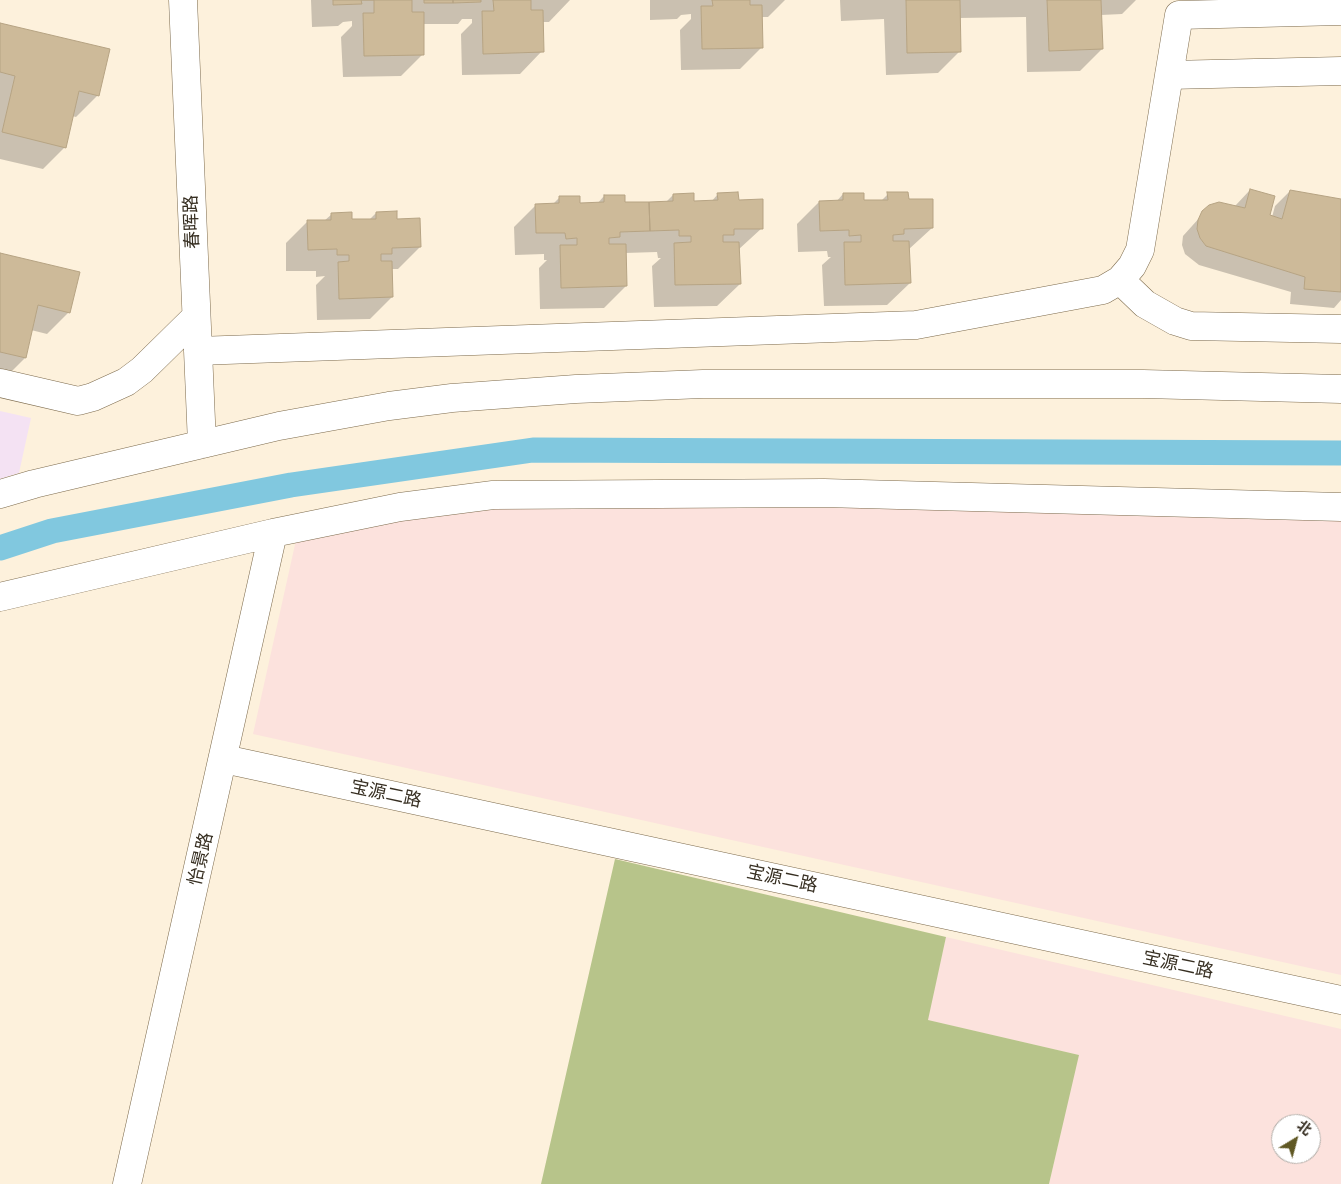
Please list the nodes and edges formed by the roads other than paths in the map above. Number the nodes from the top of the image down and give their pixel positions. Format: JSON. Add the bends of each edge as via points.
{"nodes":[{"id":1,"x":183,"y":0,"type":"edge"},
{"id":2,"x":1341,"y":11,"type":"edge"},
{"id":3,"x":1341,"y":71,"type":"edge"},
{"id":4,"x":1169,"y":75,"type":"junction"},
{"id":5,"x":1120,"y":280,"type":"junction"},
{"id":6,"x":196,"y":317,"type":"junction"},
{"id":7,"x":1341,"y":330,"type":"edge"},
{"id":8,"x":198,"y":351,"type":"junction"},
{"id":9,"x":0,"y":383,"type":"edge"},
{"id":10,"x":1341,"y":389,"type":"edge"},
{"id":11,"x":202,"y":444,"type":"junction"},
{"id":12,"x":0,"y":494,"type":"edge"},
{"id":13,"x":1341,"y":507,"type":"edge"},
{"id":14,"x":273,"y":534,"type":"junction"},
{"id":15,"x":0,"y":597,"type":"edge"},
{"id":16,"x":224,"y":759,"type":"junction"},
{"id":17,"x":1341,"y":1000,"type":"edge"},
{"id":18,"x":127,"y":1184,"type":"edge"}],
"edges":[{"from":1,"to":6,"type":"street","name":"春晖路"},
{"from":2,"to":4,"type":"street","via":[[1180,15]]},
{"from":3,"to":4,"type":"street"},
{"from":4,"to":5,"type":"street","via":[[1140,250]]},
{"from":5,"to":7,"type":"street","via":[[1145,304],[1174,321],[1191,326]]},
{"from":5,"to":8,"type":"street","via":[[1103,290],[916,325]]},
{"from":6,"to":8,"type":"street","name":"春晖路"},
{"from":6,"to":9,"type":"street","via":[[142,370],[126,382],[93,397],[78,400]]},
{"from":8,"to":11,"type":"street","name":"春晖路"},
{"from":10,"to":11,"type":"street","via":[[1143,384],[703,384],[576,389],[389,406]]},
{"from":11,"to":12,"type":"street"},
{"from":13,"to":14,"type":"street","via":[[824,493],[493,494],[400,507]]},
{"from":14,"to":15,"type":"street"},
{"from":14,"to":16,"type":"street","name":"怡景路"},
{"from":16,"to":17,"type":"street","name":"宝源二路"},
{"from":16,"to":18,"type":"street","name":"怡景路"}]}
